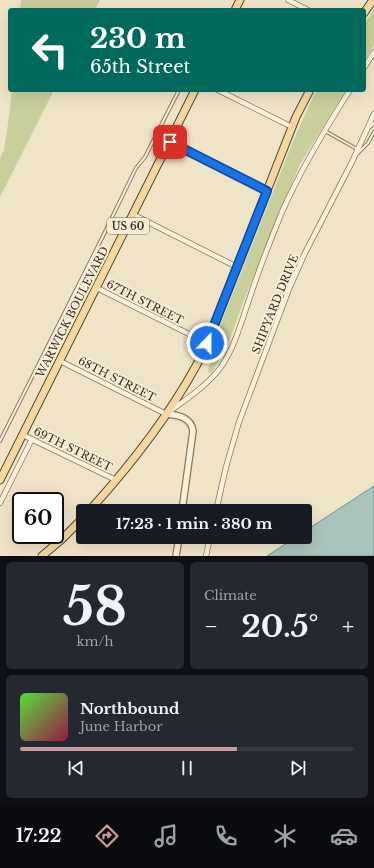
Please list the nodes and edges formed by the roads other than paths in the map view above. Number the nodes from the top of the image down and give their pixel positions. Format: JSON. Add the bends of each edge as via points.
{"nodes":[{"id":1,"x":288,"y":0,"type":"edge"},
{"id":2,"x":373,"y":0,"type":"edge"},
{"id":3,"x":304,"y":8,"type":"edge"},
{"id":4,"x":366,"y":10,"type":"edge"},
{"id":5,"x":374,"y":52,"type":"edge"},
{"id":6,"x":366,"y":65,"type":"edge"},
{"id":7,"x":178,"y":92,"type":"edge"},
{"id":8,"x":194,"y":92,"type":"edge"},
{"id":9,"x":222,"y":92,"type":"edge"},
{"id":10,"x":309,"y":92,"type":"edge"},
{"id":11,"x":349,"y":92,"type":"edge"},
{"id":12,"x":374,"y":114,"type":"edge"},
{"id":13,"x":374,"y":123,"type":"edge"},
{"id":14,"x":292,"y":127,"type":"junction"},
{"id":15,"x":367,"y":130,"type":"junction"},
{"id":16,"x":325,"y":131,"type":"junction"},
{"id":17,"x":374,"y":132,"type":"edge"},
{"id":18,"x":170,"y":142,"type":"junction"},
{"id":19,"x":357,"y":149,"type":"junction"},
{"id":20,"x":354,"y":157,"type":"junction"},
{"id":21,"x":267,"y":191,"type":"junction"},
{"id":22,"x":134,"y":215,"type":"junction"},
{"id":23,"x":237,"y":267,"type":"junction"},
{"id":24,"x":97,"y":288,"type":"junction"},
{"id":25,"x":207,"y":343,"type":"junction"},
{"id":26,"x":60,"y":361,"type":"junction"},
{"id":27,"x":166,"y":414,"type":"junction"},
{"id":28,"x":23,"y":434,"type":"junction"},
{"id":29,"x":32,"y":439,"type":"junction"},
{"id":30,"x":0,"y":441,"type":"edge"},
{"id":31,"x":0,"y":480,"type":"edge"},
{"id":32,"x":116,"y":480,"type":"junction"},
{"id":33,"x":0,"y":503,"type":"edge"},
{"id":34,"x":95,"y":504,"type":"edge"},
{"id":35,"x":183,"y":504,"type":"edge"},
{"id":36,"x":218,"y":504,"type":"edge"},
{"id":37,"x":76,"y":525,"type":"edge"},
{"id":38,"x":209,"y":544,"type":"edge"},
{"id":39,"x":177,"y":553,"type":"edge"},
{"id":40,"x":42,"y":556,"type":"edge"},
{"id":41,"x":172,"y":556,"type":"edge"},
{"id":42,"x":206,"y":556,"type":"edge"}],
"edges":[{"from":1,"to":3,"type":"street"},
{"from":2,"to":4,"type":"main road"},
{"from":5,"to":6,"type":"street"},
{"from":7,"to":30,"type":"lane","via":[[146,156],[136,168]]},
{"from":8,"to":18,"type":"main road","name":"WARWICK BOULEVARD","number":"US 60"},
{"from":9,"to":14,"type":"street"},
{"from":10,"to":14,"type":"main road"},
{"from":11,"to":16,"type":"street"},
{"from":12,"to":15,"type":"street","name":"SHIPYARD DRIVE"},
{"from":13,"to":15,"type":"lane"},
{"from":14,"to":21,"type":"main road"},
{"from":15,"to":19,"type":"street","name":"SHIPYARD DRIVE"},
{"from":16,"to":19,"type":"lane"},
{"from":16,"to":27,"type":"street","via":[[289,196],[228,355],[208,381]]},
{"from":17,"to":20,"type":"lane","via":[[368,143]]},
{"from":18,"to":21,"type":"street"},
{"from":18,"to":22,"type":"main road","name":"WARWICK BOULEVARD","number":"US 60"},
{"from":19,"to":20,"type":"street","name":"SHIPYARD DRIVE"},
{"from":20,"to":36,"type":"street","name":"SHIPYARD DRIVE","via":[[305,253],[278,316],[239,422]]},
{"from":21,"to":23,"type":"main road"},
{"from":22,"to":23,"type":"street"},
{"from":22,"to":24,"type":"main road","name":"WARWICK BOULEVARD","number":"US 60"},
{"from":23,"to":25,"type":"main road"},
{"from":24,"to":25,"type":"street","name":"67TH STREET"},
{"from":24,"to":26,"type":"main road","name":"WARWICK BOULEVARD","number":"US 60"},
{"from":25,"to":27,"type":"main road","via":[[197,365]]},
{"from":26,"to":27,"type":"street","name":"68TH STREET"},
{"from":26,"to":28,"type":"main road","name":"WARWICK BOULEVARD","number":"US 60"},
{"from":27,"to":32,"type":"main road"},
{"from":27,"to":35,"type":"street","via":[[187,419],[194,431]]},
{"from":28,"to":29,"type":"street","name":"69TH STREET"},
{"from":28,"to":31,"type":"main road","name":"WARWICK BOULEVARD","number":"US 60"},
{"from":29,"to":32,"type":"street","name":"69TH STREET"},
{"from":29,"to":33,"type":"street"},
{"from":32,"to":34,"type":"main road"},
{"from":37,"to":40,"type":"main road"},
{"from":38,"to":42,"type":"street"},
{"from":39,"to":41,"type":"street"}]}
